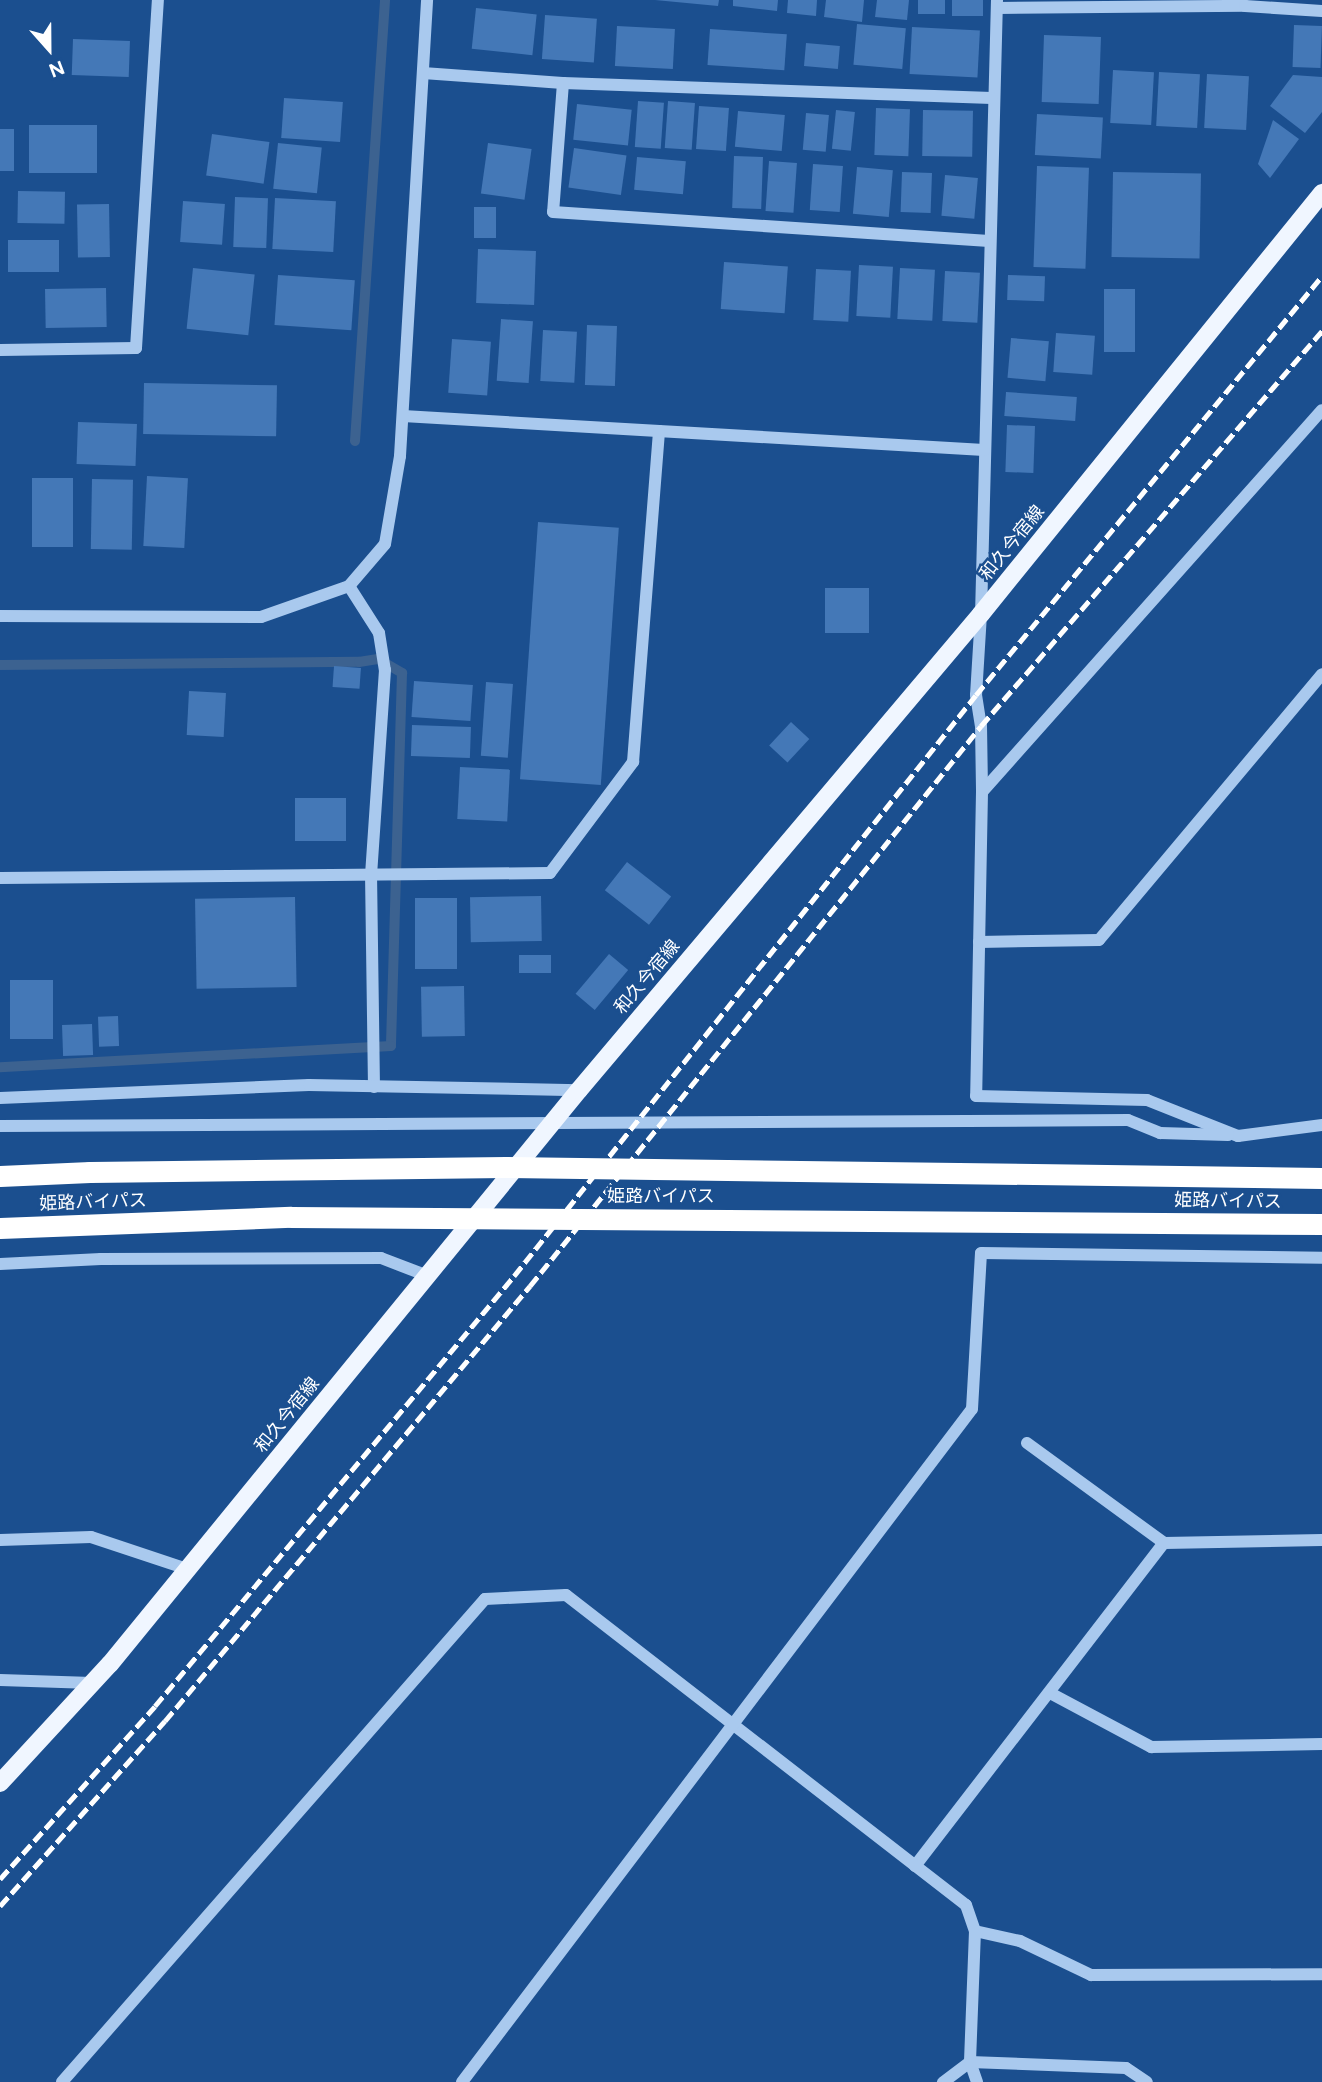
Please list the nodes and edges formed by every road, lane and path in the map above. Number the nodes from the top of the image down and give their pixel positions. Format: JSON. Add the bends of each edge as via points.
{"nodes":[{"id":1,"x":158,"y":0,"type":"edge"},
{"id":2,"x":427,"y":0,"type":"edge"},
{"id":3,"x":1245,"y":3,"type":"edge"},
{"id":4,"x":997,"y":4,"type":"edge"},
{"id":5,"x":1322,"y":11,"type":"edge"},
{"id":6,"x":423,"y":73,"type":"junction"},
{"id":7,"x":563,"y":83,"type":"junction"},
{"id":8,"x":992,"y":98,"type":"junction"},
{"id":9,"x":1322,"y":193,"type":"edge"},
{"id":10,"x":989,"y":240,"type":"junction"},
{"id":11,"x":0,"y":350,"type":"edge"},
{"id":12,"x":1322,"y":410,"type":"edge"},
{"id":13,"x":402,"y":416,"type":"junction"},
{"id":14,"x":659,"y":431,"type":"junction"},
{"id":15,"x":984,"y":450,"type":"junction"},
{"id":16,"x":349,"y":586,"type":"junction"},
{"id":17,"x":981,"y":614,"type":"junction"},
{"id":18,"x":0,"y":616,"type":"edge"},
{"id":19,"x":1322,"y":674,"type":"edge"},
{"id":20,"x":982,"y":792,"type":"junction"},
{"id":21,"x":371,"y":873,"type":"junction"},
{"id":22,"x":0,"y":878,"type":"edge"},
{"id":23,"x":979,"y":942,"type":"junction"},
{"id":24,"x":374,"y":1087,"type":"junction"},
{"id":25,"x":579,"y":1090,"type":"junction"},
{"id":26,"x":0,"y":1098,"type":"edge"},
{"id":27,"x":1322,"y":1125,"type":"edge"},
{"id":28,"x":0,"y":1126,"type":"edge"},
{"id":29,"x":1238,"y":1136,"type":"junction"},
{"id":30,"x":0,"y":1176,"type":"edge"},
{"id":31,"x":1322,"y":1178,"type":"edge"},
{"id":32,"x":1322,"y":1224,"type":"edge"},
{"id":33,"x":0,"y":1228,"type":"edge"},
{"id":34,"x":1322,"y":1258,"type":"edge"},
{"id":35,"x":0,"y":1264,"type":"edge"},
{"id":36,"x":428,"y":1276,"type":"junction"},
{"id":37,"x":1027,"y":1443,"type":"dead end"},
{"id":38,"x":0,"y":1540,"type":"edge"},
{"id":39,"x":1322,"y":1540,"type":"edge"},
{"id":40,"x":1164,"y":1543,"type":"junction"},
{"id":41,"x":187,"y":1569,"type":"junction"},
{"id":42,"x":0,"y":1680,"type":"edge"},
{"id":43,"x":92,"y":1683,"type":"junction"},
{"id":44,"x":1050,"y":1693,"type":"junction"},
{"id":45,"x":733,"y":1723,"type":"junction"},
{"id":46,"x":1322,"y":1744,"type":"edge"},
{"id":47,"x":0,"y":1783,"type":"edge"},
{"id":48,"x":915,"y":1866,"type":"junction"},
{"id":49,"x":975,"y":1931,"type":"junction"},
{"id":50,"x":1322,"y":1974,"type":"edge"},
{"id":51,"x":970,"y":2062,"type":"junction"},
{"id":52,"x":62,"y":2082,"type":"edge"},
{"id":53,"x":462,"y":2082,"type":"edge"},
{"id":54,"x":943,"y":2082,"type":"edge"},
{"id":55,"x":977,"y":2082,"type":"edge"},
{"id":56,"x":1147,"y":2082,"type":"edge"}],
"edges":[{"from":1,"to":11,"type":"street","via":[[136,348]]},
{"from":2,"to":6,"type":"street"},
{"from":3,"to":4,"type":"street"},
{"from":3,"to":5,"type":"street"},
{"from":4,"to":8,"type":"street"},
{"from":6,"to":7,"type":"street"},
{"from":6,"to":13,"type":"street"},
{"from":7,"to":8,"type":"street"},
{"from":7,"to":10,"type":"street","via":[[553,212]]},
{"from":8,"to":10,"type":"street"},
{"from":9,"to":17,"type":"main road","name":"和久今宿線"},
{"from":10,"to":15,"type":"street"},
{"from":12,"to":20,"type":"street"},
{"from":13,"to":14,"type":"street"},
{"from":13,"to":16,"type":"street","via":[[385,544]]},
{"from":14,"to":15,"type":"street"},
{"from":14,"to":21,"type":"street","via":[[633,762],[550,873]]},
{"from":15,"to":17,"type":"street"},
{"from":16,"to":18,"type":"street","via":[[261,617]]},
{"from":16,"to":21,"type":"street","via":[[379,633],[385,670]]},
{"from":17,"to":20,"type":"street","via":[[976,695]]},
{"from":17,"to":25,"type":"main road","name":"和久今宿線"},
{"from":19,"to":23,"type":"street","via":[[1099,940]]},
{"from":20,"to":23,"type":"street"},
{"from":21,"to":22,"type":"street"},
{"from":21,"to":24,"type":"street"},
{"from":23,"to":29,"type":"street","via":[[976,1096],[1147,1100]]},
{"from":24,"to":25,"type":"street"},
{"from":24,"to":26,"type":"street","via":[[309,1085]]},
{"from":25,"to":36,"type":"main road","name":"和久今宿線"},
{"from":27,"to":29,"type":"street"},
{"from":28,"to":29,"type":"street","via":[[1128,1120],[1160,1133]]},
{"from":30,"to":31,"type":"highway","name":"姫路バイパス","via":[[506,1167]]},
{"from":32,"to":33,"type":"highway","name":"姫路バイパス","via":[[291,1217]]},
{"from":34,"to":45,"type":"street","via":[[981,1253],[972,1409]]},
{"from":35,"to":36,"type":"street","via":[[381,1258]]},
{"from":36,"to":41,"type":"main road","name":"和久今宿線"},
{"from":37,"to":40,"type":"street"},
{"from":38,"to":41,"type":"street","via":[[91,1537]]},
{"from":39,"to":40,"type":"street"},
{"from":40,"to":44,"type":"street"},
{"from":41,"to":43,"type":"main road","name":"和久今宿線"},
{"from":42,"to":43,"type":"street"},
{"from":43,"to":47,"type":"main road","name":"和久今宿線"},
{"from":44,"to":46,"type":"street","via":[[1151,1747]]},
{"from":44,"to":48,"type":"street"},
{"from":45,"to":48,"type":"street"},
{"from":45,"to":52,"type":"street","via":[[566,1595],[485,1599]]},
{"from":45,"to":53,"type":"street"},
{"from":48,"to":49,"type":"street","via":[[966,1905]]},
{"from":49,"to":50,"type":"street","via":[[1020,1941],[1091,1975]]},
{"from":49,"to":51,"type":"street"},
{"from":51,"to":54,"type":"street"},
{"from":51,"to":55,"type":"street"},
{"from":51,"to":56,"type":"street","via":[[1126,2068]]}]}
